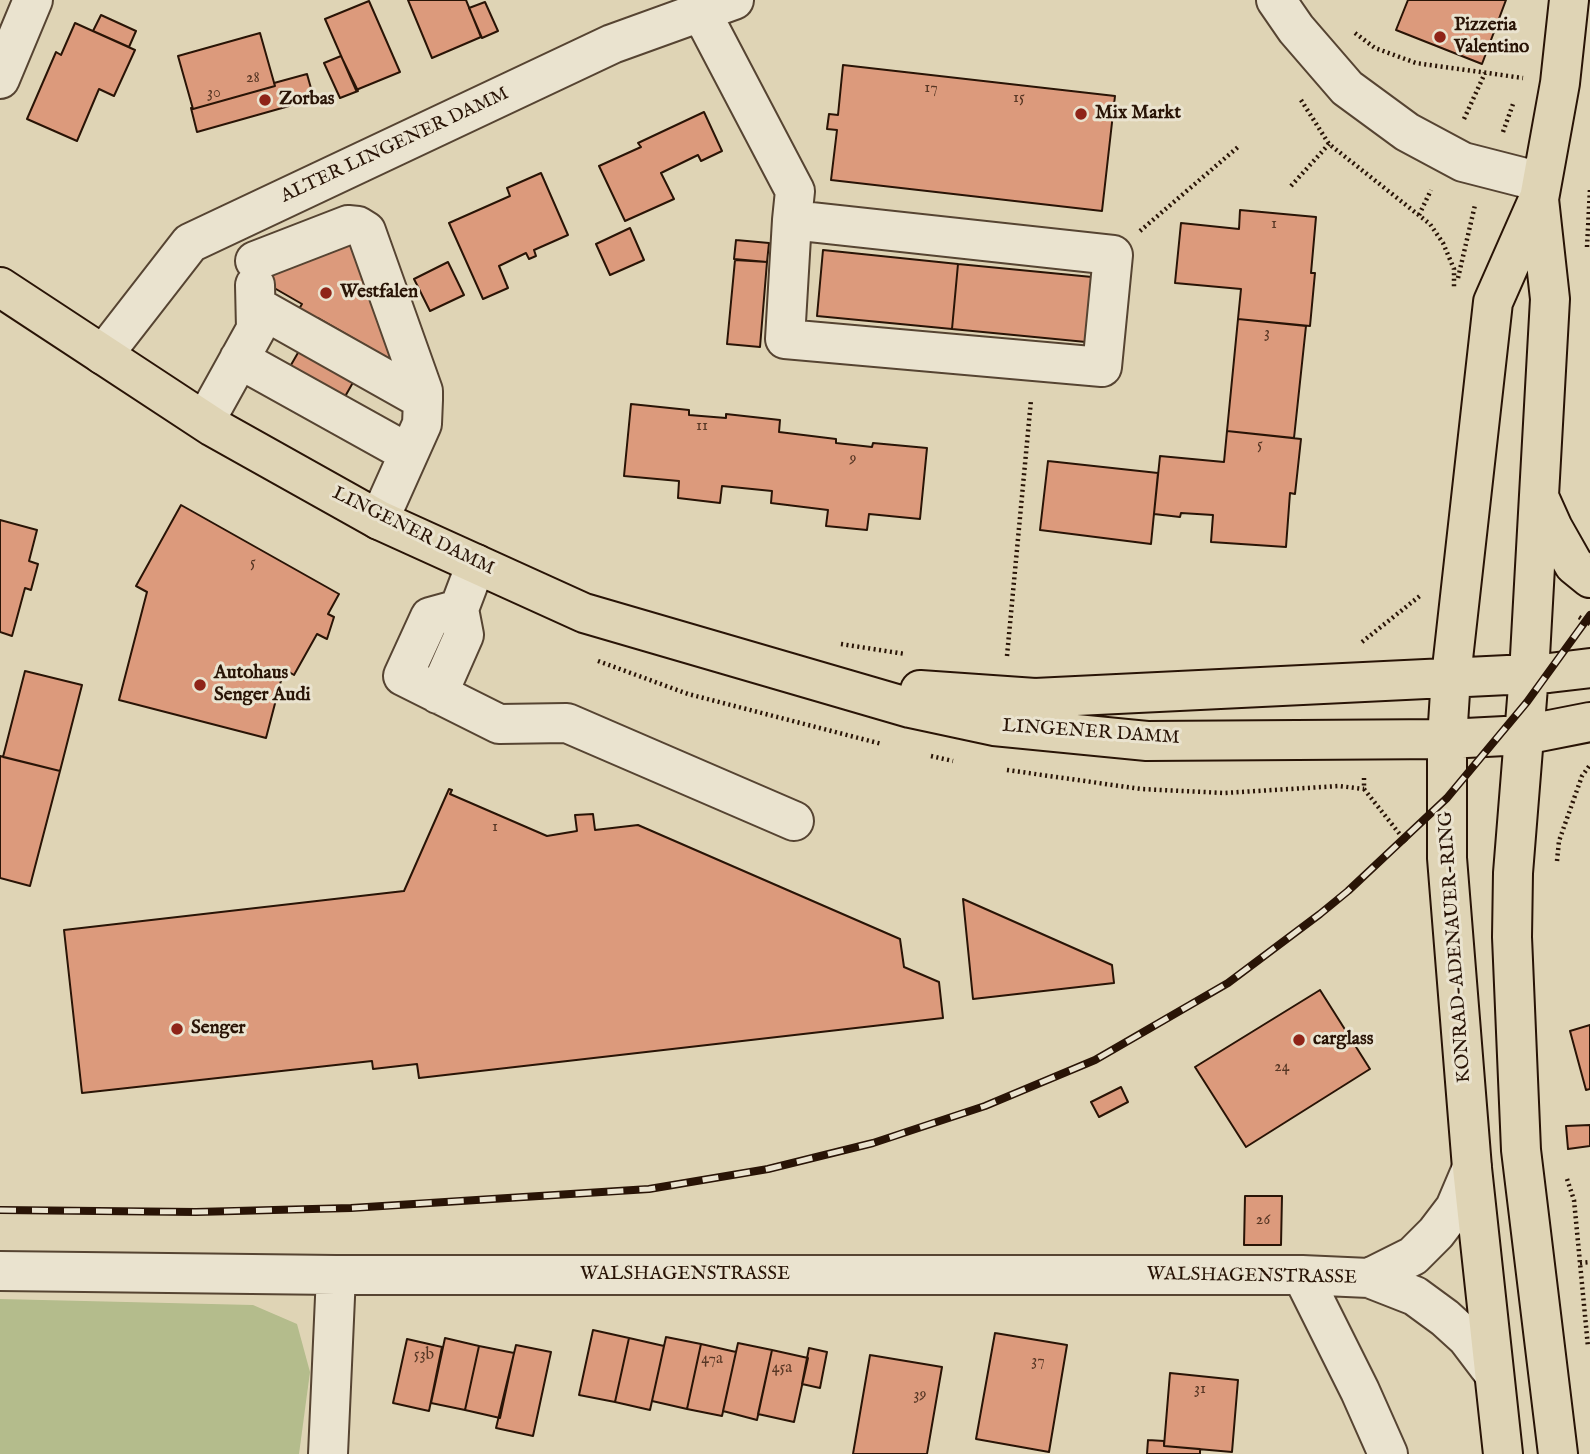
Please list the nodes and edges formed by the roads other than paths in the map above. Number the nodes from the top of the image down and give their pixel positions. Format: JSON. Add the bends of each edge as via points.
{"nodes":[{"id":1,"x":33,"y":0,"type":"edge"},
{"id":2,"x":1276,"y":0,"type":"edge"},
{"id":3,"x":1569,"y":0,"type":"edge"},
{"id":4,"x":718,"y":6,"type":"edge"},
{"id":5,"x":0,"y":79,"type":"edge"},
{"id":6,"x":1540,"y":191,"type":"junction"},
{"id":7,"x":242,"y":218,"type":"junction"},
{"id":8,"x":792,"y":220,"type":"junction"},
{"id":9,"x":255,"y":261,"type":"junction"},
{"id":10,"x":0,"y":286,"type":"edge"},
{"id":11,"x":250,"y":334,"type":"junction"},
{"id":12,"x":103,"y":355,"type":"junction"},
{"id":13,"x":205,"y":421,"type":"junction"},
{"id":14,"x":417,"y":428,"type":"junction"},
{"id":15,"x":1539,"y":497,"type":"junction"},
{"id":16,"x":379,"y":520,"type":"junction"},
{"id":17,"x":476,"y":564,"type":"junction"},
{"id":18,"x":1590,"y":578,"type":"edge"},
{"id":19,"x":459,"y":609,"type":"junction"},
{"id":20,"x":1590,"y":668,"type":"edge"},
{"id":21,"x":1529,"y":674,"type":"junction"},
{"id":22,"x":1451,"y":677,"type":"junction"},
{"id":23,"x":823,"y":683,"type":"junction"},
{"id":24,"x":438,"y":694,"type":"junction"},
{"id":25,"x":1590,"y":722,"type":"edge"},
{"id":26,"x":1524,"y":735,"type":"junction"},
{"id":27,"x":1447,"y":739,"type":"junction"},
{"id":28,"x":794,"y":821,"type":"dead end"},
{"id":29,"x":1472,"y":1168,"type":"junction"},
{"id":30,"x":0,"y":1271,"type":"edge"},
{"id":31,"x":336,"y":1275,"type":"junction"},
{"id":32,"x":1302,"y":1275,"type":"junction"},
{"id":33,"x":1369,"y":1278,"type":"junction"},
{"id":34,"x":1492,"y":1371,"type":"junction"},
{"id":35,"x":328,"y":1454,"type":"edge"},
{"id":36,"x":1388,"y":1454,"type":"edge"},
{"id":37,"x":1503,"y":1454,"type":"edge"},
{"id":38,"x":1558,"y":1454,"type":"edge"}],
"edges":[{"from":1,"to":5,"type":"street"},
{"from":2,"to":6,"type":"street","via":[[1347,88],[1407,132],[1463,162]]},
{"from":3,"to":6,"type":"main road","name":"KONRAD-ADENAUER-RING","via":[[1560,83]]},
{"from":4,"to":7,"type":"street","name":"ALTER LINGENER DAMM","via":[[612,44]]},
{"from":4,"to":8,"type":"street","via":[[795,191]]},
{"from":6,"to":15,"type":"main road","name":"KONRAD-ADENAUER-RING","via":[[1550,299]]},
{"from":6,"to":22,"type":"main road","name":"KONRAD-ADENAUER-RING","via":[[1493,302]]},
{"from":7,"to":9,"type":"street"},
{"from":7,"to":12,"type":"street","name":"ALTER LINGENER DAMM","via":[[190,243]]},
{"from":8,"to":8,"type":"street","via":[[785,339],[1102,367],[1113,255]]},
{"from":9,"to":11,"type":"street"},
{"from":9,"to":14,"type":"street","via":[[348,225],[366,231],[422,391]]},
{"from":10,"to":12,"type":"main road","name":"LINGENER DAMM"},
{"from":11,"to":13,"type":"street"},
{"from":11,"to":14,"type":"street"},
{"from":11,"to":14,"type":"street"},
{"from":12,"to":13,"type":"main road","name":"LINGENER DAMM"},
{"from":13,"to":16,"type":"main road","name":"LINGENER DAMM"},
{"from":14,"to":16,"type":"street"},
{"from":15,"to":18,"type":"main road","via":[[1574,565]]},
{"from":15,"to":21,"type":"main road","name":"KONRAD-ADENAUER-RING"},
{"from":16,"to":17,"type":"main road","name":"LINGENER DAMM"},
{"from":17,"to":19,"type":"street"},
{"from":17,"to":23,"type":"main road","name":"LINGENER DAMM","via":[[584,613]]},
{"from":19,"to":24,"type":"street","via":[[464,635]]},
{"from":19,"to":24,"type":"street","via":[[429,617],[403,676]]},
{"from":20,"to":21,"type":"main road","name":"LINGENER DAMM"},
{"from":21,"to":22,"type":"main road","name":"LINGENER DAMM"},
{"from":21,"to":26,"type":"main road","name":"KONRAD-ADENAUER-RING"},
{"from":22,"to":23,"type":"main road","name":"LINGENER DAMM","via":[[1035,698]]},
{"from":22,"to":27,"type":"main road","name":"KONRAD-ADENAUER-RING"},
{"from":23,"to":27,"type":"main road","name":"LINGENER DAMM","via":[[994,726],[1147,741]]},
{"from":24,"to":28,"type":"street","via":[[499,724],[568,723]]},
{"from":25,"to":26,"type":"main road","name":"LINGENER DAMM"},
{"from":26,"to":27,"type":"main road","name":"LINGENER DAMM"},
{"from":26,"to":38,"type":"main road","name":"KONRAD-ADENAUER-RING","via":[[1511,937],[1521,1136]]},
{"from":27,"to":29,"type":"main road","name":"KONRAD-ADENAUER-RING","via":[[1447,858]]},
{"from":29,"to":33,"type":"street","name":"WALSHAGENSTRASSE","via":[[1455,1208],[1436,1233],[1413,1256]]},
{"from":29,"to":34,"type":"main road","name":"KONRAD-ADENAUER-RING"},
{"from":30,"to":31,"type":"street","name":"WALSHAGENSTRASSE"},
{"from":31,"to":32,"type":"street","name":"WALSHAGENSTRASSE"},
{"from":31,"to":35,"type":"street"},
{"from":32,"to":33,"type":"street","name":"WALSHAGENSTRASSE"},
{"from":32,"to":36,"type":"street"},
{"from":33,"to":34,"type":"street","name":"WALSHAGENSTRASSE","via":[[1415,1296],[1445,1318]]},
{"from":34,"to":37,"type":"main road","name":"KONRAD-ADENAUER-RING"}]}
